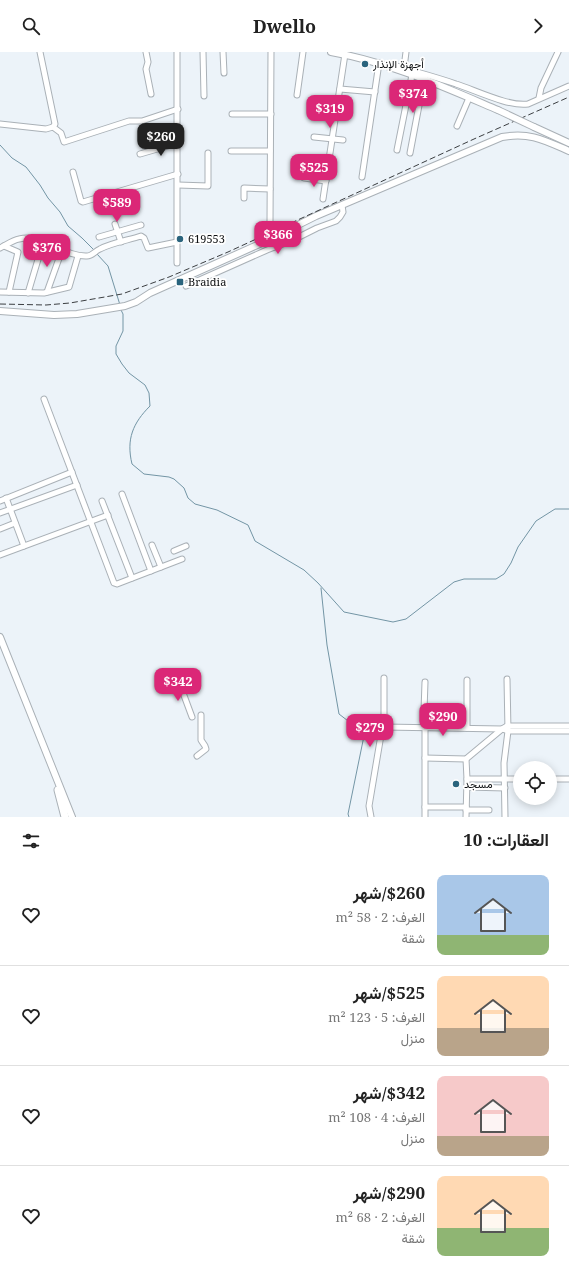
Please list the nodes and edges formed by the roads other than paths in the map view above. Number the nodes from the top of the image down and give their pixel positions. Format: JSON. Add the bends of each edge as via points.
{"nodes":[{"id":1,"x":40,"y":52,"type":"edge"},
{"id":2,"x":146,"y":52,"type":"edge"},
{"id":3,"x":177,"y":52,"type":"edge"},
{"id":4,"x":204,"y":52,"type":"edge"},
{"id":5,"x":223,"y":52,"type":"edge"},
{"id":6,"x":271,"y":52,"type":"edge"},
{"id":7,"x":303,"y":52,"type":"edge"},
{"id":8,"x":331,"y":52,"type":"edge"},
{"id":9,"x":406,"y":52,"type":"edge"},
{"id":10,"x":558,"y":52,"type":"edge"},
{"id":11,"x":345,"y":54,"type":"junction"},
{"id":12,"x":353,"y":54,"type":"edge"},
{"id":13,"x":379,"y":63,"type":"junction"},
{"id":14,"x":404,"y":68,"type":"junction"},
{"id":15,"x":224,"y":73,"type":"dead end"},
{"id":16,"x":412,"y":75,"type":"junction"},
{"id":17,"x":424,"y":79,"type":"junction"},
{"id":18,"x":569,"y":86,"type":"edge"},
{"id":19,"x":340,"y":89,"type":"junction"},
{"id":20,"x":375,"y":92,"type":"junction"},
{"id":21,"x":151,"y":94,"type":"dead end"},
{"id":22,"x":297,"y":95,"type":"dead end"},
{"id":23,"x":204,"y":96,"type":"dead end"},
{"id":24,"x":469,"y":98,"type":"junction"},
{"id":25,"x":539,"y":98,"type":"junction"},
{"id":26,"x":178,"y":108,"type":"junction"},
{"id":27,"x":232,"y":114,"type":"dead end"},
{"id":28,"x":271,"y":114,"type":"junction"},
{"id":29,"x":0,"y":124,"type":"edge"},
{"id":30,"x":457,"y":126,"type":"dead end"},
{"id":31,"x":54,"y":127,"type":"junction"},
{"id":32,"x":314,"y":137,"type":"dead end"},
{"id":33,"x":332,"y":138,"type":"junction"},
{"id":34,"x":343,"y":140,"type":"dead end"},
{"id":35,"x":569,"y":141,"type":"edge"},
{"id":36,"x":178,"y":143,"type":"junction"},
{"id":37,"x":397,"y":150,"type":"dead end"},
{"id":38,"x":569,"y":150,"type":"edge"},
{"id":39,"x":231,"y":151,"type":"dead end"},
{"id":40,"x":270,"y":151,"type":"junction"},
{"id":41,"x":208,"y":153,"type":"dead end"},
{"id":42,"x":410,"y":153,"type":"dead end"},
{"id":43,"x":140,"y":154,"type":"dead end"},
{"id":44,"x":73,"y":172,"type":"dead end"},
{"id":45,"x":178,"y":174,"type":"junction"},
{"id":46,"x":362,"y":177,"type":"dead end"},
{"id":47,"x":304,"y":178,"type":"dead end"},
{"id":48,"x":326,"y":181,"type":"junction"},
{"id":49,"x":178,"y":186,"type":"junction"},
{"id":50,"x":270,"y":189,"type":"junction"},
{"id":51,"x":244,"y":198,"type":"dead end"},
{"id":52,"x":324,"y":199,"type":"dead end"},
{"id":53,"x":342,"y":205,"type":"junction"},
{"id":54,"x":270,"y":222,"type":"dead end"},
{"id":55,"x":115,"y":224,"type":"dead end"},
{"id":56,"x":140,"y":225,"type":"dead end"},
{"id":57,"x":117,"y":232,"type":"junction"},
{"id":58,"x":99,"y":237,"type":"dead end"},
{"id":59,"x":20,"y":238,"type":"junction"},
{"id":60,"x":121,"y":242,"type":"junction"},
{"id":61,"x":177,"y":242,"type":"junction"},
{"id":62,"x":2,"y":247,"type":"edge"},
{"id":63,"x":62,"y":250,"type":"junction"},
{"id":64,"x":78,"y":256,"type":"junction"},
{"id":65,"x":177,"y":264,"type":"dead end"},
{"id":66,"x":186,"y":286,"type":"dead end"},
{"id":67,"x":0,"y":292,"type":"edge"},
{"id":68,"x":9,"y":292,"type":"junction"},
{"id":69,"x":48,"y":292,"type":"junction"},
{"id":70,"x":28,"y":293,"type":"junction"},
{"id":71,"x":0,"y":311,"type":"edge"},
{"id":72,"x":44,"y":399,"type":"dead end"},
{"id":73,"x":72,"y":472,"type":"junction"},
{"id":74,"x":76,"y":485,"type":"junction"},
{"id":75,"x":122,"y":494,"type":"dead end"},
{"id":76,"x":6,"y":498,"type":"junction"},
{"id":77,"x":102,"y":500,"type":"dead end"},
{"id":78,"x":0,"y":501,"type":"edge"},
{"id":79,"x":10,"y":509,"type":"junction"},
{"id":80,"x":0,"y":513,"type":"edge"},
{"id":81,"x":108,"y":515,"type":"junction"},
{"id":82,"x":90,"y":521,"type":"junction"},
{"id":83,"x":15,"y":523,"type":"junction"},
{"id":84,"x":0,"y":529,"type":"edge"},
{"id":85,"x":152,"y":545,"type":"dead end"},
{"id":86,"x":24,"y":546,"type":"junction"},
{"id":87,"x":186,"y":546,"type":"dead end"},
{"id":88,"x":0,"y":555,"type":"edge"},
{"id":89,"x":161,"y":567,"type":"junction"},
{"id":90,"x":151,"y":571,"type":"junction"},
{"id":91,"x":132,"y":578,"type":"junction"},
{"id":92,"x":1,"y":644,"type":"edge"},
{"id":93,"x":384,"y":678,"type":"dead end"},
{"id":94,"x":507,"y":679,"type":"dead end"},
{"id":95,"x":467,"y":680,"type":"dead end"},
{"id":96,"x":179,"y":682,"type":"dead end"},
{"id":97,"x":425,"y":682,"type":"dead end"},
{"id":98,"x":466,"y":711,"type":"junction"},
{"id":99,"x":201,"y":715,"type":"dead end"},
{"id":100,"x":192,"y":718,"type":"dead end"},
{"id":101,"x":569,"y":726,"type":"edge"},
{"id":102,"x":384,"y":727,"type":"junction"},
{"id":103,"x":425,"y":728,"type":"junction"},
{"id":104,"x":467,"y":728,"type":"junction"},
{"id":105,"x":506,"y":729,"type":"junction"},
{"id":106,"x":569,"y":731,"type":"edge"},
{"id":107,"x":197,"y":756,"type":"dead end"},
{"id":108,"x":425,"y":758,"type":"junction"},
{"id":109,"x":466,"y":759,"type":"junction"},
{"id":110,"x":51,"y":768,"type":"junction"},
{"id":111,"x":505,"y":779,"type":"junction"},
{"id":112,"x":513,"y":779,"type":"edge"},
{"id":113,"x":557,"y":779,"type":"edge"},
{"id":114,"x":569,"y":779,"type":"edge"},
{"id":115,"x":467,"y":780,"type":"junction"},
{"id":116,"x":466,"y":787,"type":"junction"},
{"id":117,"x":505,"y":788,"type":"junction"},
{"id":118,"x":58,"y":790,"type":"junction"},
{"id":119,"x":425,"y":807,"type":"junction"},
{"id":120,"x":466,"y":808,"type":"junction"},
{"id":121,"x":489,"y":810,"type":"dead end"},
{"id":122,"x":65,"y":817,"type":"edge"},
{"id":123,"x":71,"y":817,"type":"edge"},
{"id":124,"x":370,"y":817,"type":"edge"},
{"id":125,"x":425,"y":817,"type":"edge"},
{"id":126,"x":466,"y":817,"type":"edge"},
{"id":127,"x":505,"y":817,"type":"edge"}],
"edges":[{"from":1,"to":31,"type":"street","via":[[55,121]]},
{"from":2,"to":21,"type":"street","via":[[146,69]]},
{"from":3,"to":26,"type":"street"},
{"from":4,"to":23,"type":"street"},
{"from":5,"to":15,"type":"street"},
{"from":6,"to":28,"type":"street"},
{"from":7,"to":22,"type":"street"},
{"from":8,"to":11,"type":"main road"},
{"from":9,"to":14,"type":"street"},
{"from":10,"to":25,"type":"street"},
{"from":11,"to":12,"type":"main road"},
{"from":11,"to":19,"type":"street"},
{"from":12,"to":13,"type":"main road"},
{"from":13,"to":14,"type":"street"},
{"from":13,"to":16,"type":"main road"},
{"from":13,"to":20,"type":"street"},
{"from":14,"to":25,"type":"street","via":[[515,104],[528,104]]},
{"from":16,"to":17,"type":"main road"},
{"from":16,"to":37,"type":"street"},
{"from":17,"to":24,"type":"main road"},
{"from":17,"to":42,"type":"street"},
{"from":18,"to":25,"type":"street"},
{"from":19,"to":20,"type":"street"},
{"from":19,"to":33,"type":"street"},
{"from":20,"to":46,"type":"street"},
{"from":24,"to":30,"type":"street"},
{"from":24,"to":35,"type":"main road","bridge":true},
{"from":26,"to":31,"type":"street","via":[[142,121],[129,121],[64,142],[61,133]]},
{"from":26,"to":36,"type":"street"},
{"from":27,"to":28,"type":"street"},
{"from":28,"to":40,"type":"street"},
{"from":29,"to":31,"type":"street","via":[[46,129]]},
{"from":32,"to":33,"type":"street"},
{"from":33,"to":34,"type":"street"},
{"from":33,"to":48,"type":"street"},
{"from":36,"to":43,"type":"street"},
{"from":36,"to":45,"type":"street"},
{"from":38,"to":53,"type":"main road","via":[[526,135],[502,137]]},
{"from":39,"to":40,"type":"street"},
{"from":40,"to":50,"type":"street"},
{"from":41,"to":49,"type":"street","via":[[208,186]]},
{"from":44,"to":45,"type":"street","via":[[83,202]]},
{"from":45,"to":49,"type":"street"},
{"from":47,"to":48,"type":"street"},
{"from":48,"to":52,"type":"street"},
{"from":49,"to":61,"type":"street"},
{"from":50,"to":51,"type":"street","via":[[244,188]]},
{"from":50,"to":54,"type":"street"},
{"from":53,"to":66,"type":"street","via":[[343,212],[336,221]]},
{"from":53,"to":71,"type":"main road","via":[[150,292],[125,306],[66,315]]},
{"from":55,"to":57,"type":"street"},
{"from":56,"to":57,"type":"street"},
{"from":57,"to":58,"type":"street"},
{"from":57,"to":60,"type":"street"},
{"from":59,"to":62,"type":"street"},
{"from":59,"to":63,"type":"street","via":[[38,239]]},
{"from":59,"to":70,"type":"street","via":[[42,246]]},
{"from":60,"to":61,"type":"street","via":[[141,236],[148,248]]},
{"from":60,"to":64,"type":"street","via":[[100,249],[90,256]]},
{"from":61,"to":65,"type":"street"},
{"from":62,"to":68,"type":"street","via":[[18,252]]},
{"from":63,"to":64,"type":"street"},
{"from":63,"to":69,"type":"street"},
{"from":64,"to":69,"type":"street","via":[[69,287]]},
{"from":67,"to":68,"type":"street"},
{"from":68,"to":70,"type":"street"},
{"from":69,"to":70,"type":"street"},
{"from":72,"to":73,"type":"street"},
{"from":73,"to":74,"type":"street"},
{"from":73,"to":76,"type":"street"},
{"from":74,"to":79,"type":"street"},
{"from":74,"to":82,"type":"street"},
{"from":75,"to":90,"type":"street"},
{"from":76,"to":78,"type":"street"},
{"from":76,"to":79,"type":"street"},
{"from":77,"to":81,"type":"street"},
{"from":79,"to":80,"type":"street"},
{"from":79,"to":83,"type":"street"},
{"from":81,"to":82,"type":"street"},
{"from":81,"to":91,"type":"street"},
{"from":82,"to":86,"type":"street"},
{"from":82,"to":91,"type":"street","via":[[113,582],[116,584]]},
{"from":83,"to":84,"type":"street"},
{"from":83,"to":86,"type":"street"},
{"from":85,"to":89,"type":"street"},
{"from":86,"to":88,"type":"street"},
{"from":87,"to":89,"type":"street","via":[[173,549],[180,560]]},
{"from":89,"to":90,"type":"street"},
{"from":90,"to":91,"type":"street"},
{"from":92,"to":110,"type":"main road"},
{"from":93,"to":102,"type":"street"},
{"from":94,"to":105,"type":"street"},
{"from":95,"to":98,"type":"street"},
{"from":96,"to":100,"type":"street"},
{"from":97,"to":98,"type":"street","via":[[424,711]]},
{"from":98,"to":104,"type":"street"},
{"from":99,"to":107,"type":"street","via":[[201,740],[206,749]]},
{"from":101,"to":105,"type":"street"},
{"from":102,"to":103,"type":"street"},
{"from":102,"to":124,"type":"street","via":[[369,806]]},
{"from":103,"to":104,"type":"street"},
{"from":103,"to":108,"type":"street"},
{"from":104,"to":105,"type":"street"},
{"from":105,"to":106,"type":"street"},
{"from":105,"to":109,"type":"street"},
{"from":105,"to":111,"type":"street"},
{"from":108,"to":109,"type":"street"},
{"from":108,"to":119,"type":"street"},
{"from":109,"to":115,"type":"street"},
{"from":110,"to":118,"type":"main road"},
{"from":110,"to":123,"type":"main road"},
{"from":111,"to":112,"type":"street"},
{"from":111,"to":115,"type":"street"},
{"from":111,"to":117,"type":"street"},
{"from":113,"to":114,"type":"street"},
{"from":115,"to":116,"type":"street"},
{"from":116,"to":117,"type":"street"},
{"from":116,"to":120,"type":"street"},
{"from":117,"to":127,"type":"street"},
{"from":118,"to":122,"type":"highway"},
{"from":118,"to":123,"type":"main road"},
{"from":119,"to":120,"type":"street"},
{"from":119,"to":125,"type":"street"},
{"from":120,"to":121,"type":"street"},
{"from":120,"to":126,"type":"street"}]}
